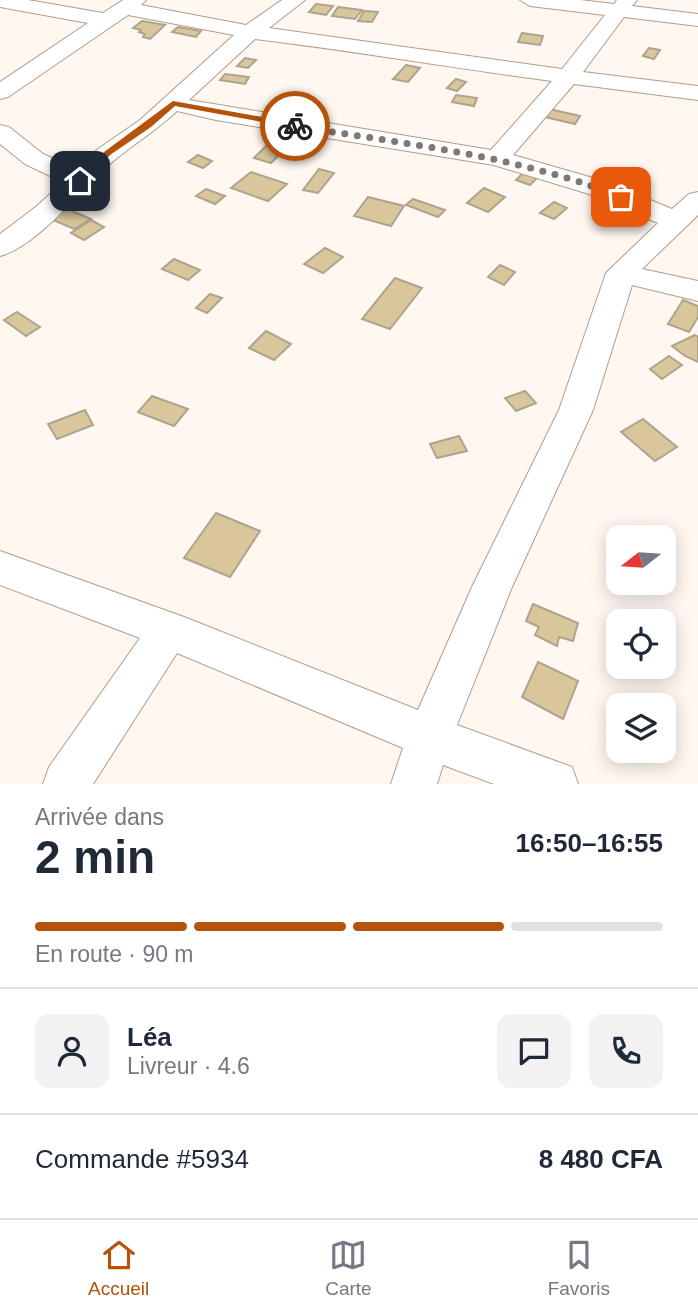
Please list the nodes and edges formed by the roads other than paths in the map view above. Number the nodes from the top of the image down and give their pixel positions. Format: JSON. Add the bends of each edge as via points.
{"nodes":[{"id":1,"x":295,"y":0,"type":"edge"},
{"id":2,"x":530,"y":0,"type":"edge"},
{"id":3,"x":0,"y":1,"type":"edge"},
{"id":4,"x":130,"y":4,"type":"edge"},
{"id":5,"x":623,"y":5,"type":"edge"},
{"id":6,"x":106,"y":20,"type":"junction"},
{"id":7,"x":698,"y":20,"type":"edge"},
{"id":8,"x":250,"y":32,"type":"junction"},
{"id":9,"x":567,"y":78,"type":"junction"},
{"id":10,"x":0,"y":92,"type":"edge"},
{"id":11,"x":698,"y":93,"type":"edge"},
{"id":12,"x":173,"y":103,"type":"junction"},
{"id":13,"x":0,"y":132,"type":"edge"},
{"id":14,"x":497,"y":158,"type":"junction"},
{"id":15,"x":80,"y":181,"type":"junction"},
{"id":16,"x":698,"y":200,"type":"edge"},
{"id":17,"x":677,"y":221,"type":"junction"},
{"id":18,"x":0,"y":247,"type":"edge"},
{"id":19,"x":621,"y":273,"type":"junction"},
{"id":20,"x":698,"y":291,"type":"edge"},
{"id":21,"x":0,"y":568,"type":"edge"},
{"id":22,"x":169,"y":630,"type":"junction"},
{"id":23,"x":429,"y":737,"type":"junction"},
{"id":24,"x":66,"y":784,"type":"edge"},
{"id":25,"x":414,"y":784,"type":"edge"},
{"id":26,"x":555,"y":784,"type":"edge"}],
"edges":[{"from":1,"to":8,"type":"street"},
{"from":2,"to":5,"type":"street"},
{"from":3,"to":6,"type":"street"},
{"from":4,"to":6,"type":"street"},
{"from":4,"to":8,"type":"street"},
{"from":5,"to":7,"type":"street"},
{"from":5,"to":9,"type":"street"},
{"from":6,"to":10,"type":"street"},
{"from":8,"to":9,"type":"street"},
{"from":8,"to":12,"type":"street"},
{"from":9,"to":11,"type":"street"},
{"from":9,"to":14,"type":"street"},
{"from":12,"to":14,"type":"street"},
{"from":12,"to":15,"type":"street","via":[[107,153]]},
{"from":13,"to":15,"type":"street","via":[[34,159]]},
{"from":14,"to":17,"type":"street","via":[[586,183]]},
{"from":15,"to":18,"type":"street"},
{"from":16,"to":17,"type":"street"},
{"from":17,"to":19,"type":"street"},
{"from":19,"to":20,"type":"street"},
{"from":19,"to":23,"type":"street","via":[[576,410],[492,587]]},
{"from":21,"to":22,"type":"street"},
{"from":22,"to":23,"type":"street"},
{"from":22,"to":24,"type":"street"},
{"from":23,"to":25,"type":"street"},
{"from":23,"to":26,"type":"street"}]}
